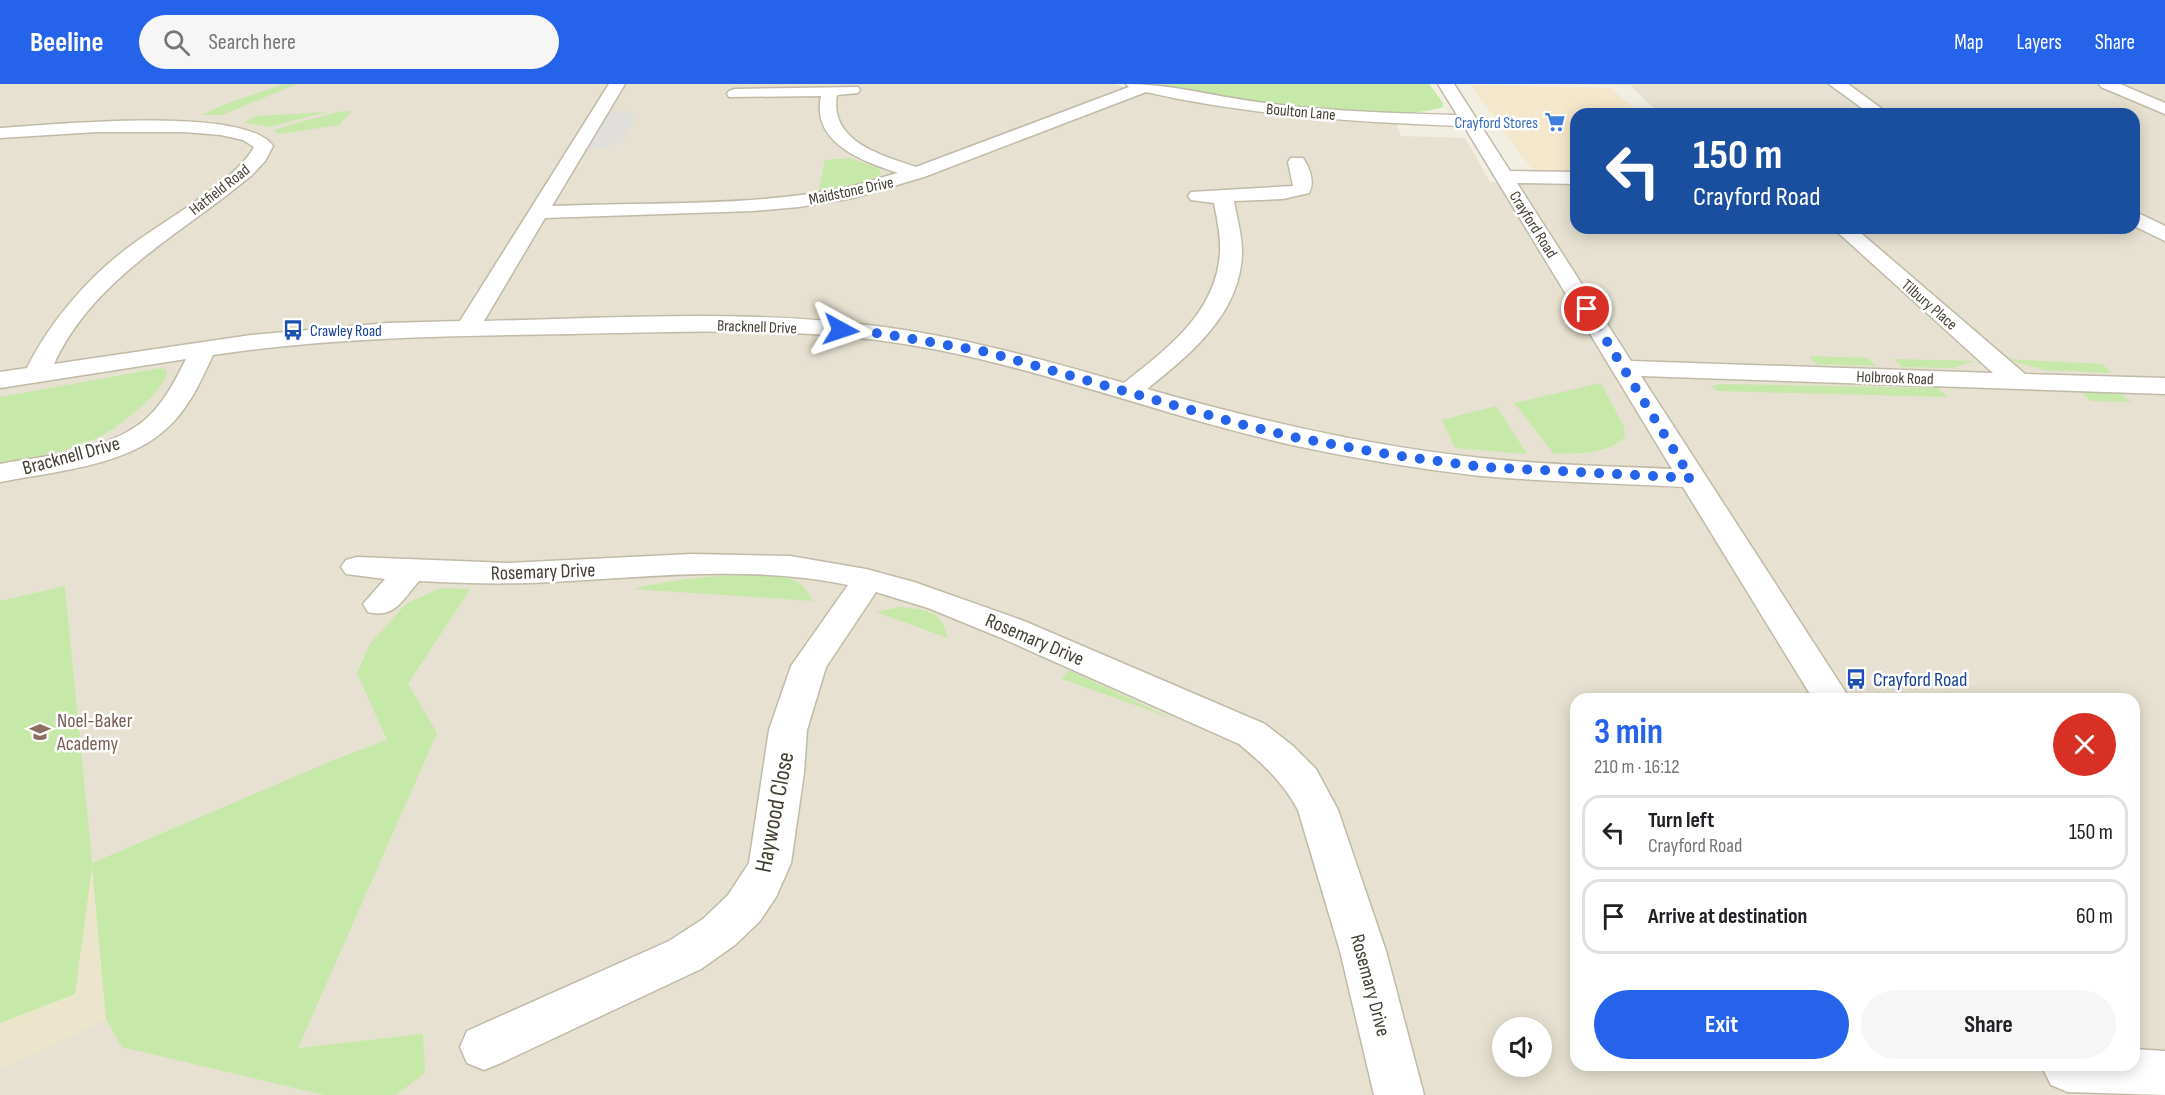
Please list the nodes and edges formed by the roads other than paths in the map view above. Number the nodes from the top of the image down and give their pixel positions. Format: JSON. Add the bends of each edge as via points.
{"nodes":[{"id":1,"x":617,"y":84,"type":"edge"},
{"id":2,"x":1446,"y":84,"type":"edge"},
{"id":3,"x":1838,"y":84,"type":"edge"},
{"id":4,"x":2107,"y":84,"type":"edge"},
{"id":5,"x":1139,"y":85,"type":"edge"},
{"id":6,"x":772,"y":88,"type":"edge"},
{"id":7,"x":852,"y":90,"type":"dead end"},
{"id":8,"x":830,"y":92,"type":"junction"},
{"id":9,"x":735,"y":94,"type":"dead end"},
{"id":10,"x":1872,"y":108,"type":"edge"},
{"id":11,"x":2165,"y":109,"type":"edge"},
{"id":12,"x":1469,"y":121,"type":"junction"},
{"id":13,"x":0,"y":133,"type":"edge"},
{"id":14,"x":1297,"y":162,"type":"dead end"},
{"id":15,"x":917,"y":173,"type":"junction"},
{"id":16,"x":1504,"y":177,"type":"junction"},
{"id":17,"x":1570,"y":178,"type":"edge"},
{"id":18,"x":1198,"y":196,"type":"dead end"},
{"id":19,"x":1223,"y":197,"type":"junction"},
{"id":20,"x":2140,"y":206,"type":"edge"},
{"id":21,"x":2155,"y":206,"type":"dead end"},
{"id":22,"x":540,"y":212,"type":"junction"},
{"id":23,"x":2140,"y":220,"type":"edge"},
{"id":24,"x":1850,"y":234,"type":"edge"},
{"id":25,"x":2165,"y":235,"type":"edge"},
{"id":26,"x":468,"y":327,"type":"junction"},
{"id":27,"x":204,"y":349,"type":"junction"},
{"id":28,"x":1625,"y":368,"type":"junction"},
{"id":29,"x":38,"y":372,"type":"junction"},
{"id":30,"x":0,"y":380,"type":"edge"},
{"id":31,"x":2018,"y":381,"type":"junction"},
{"id":32,"x":2165,"y":386,"type":"edge"},
{"id":33,"x":1128,"y":393,"type":"junction"},
{"id":34,"x":0,"y":473,"type":"edge"},
{"id":35,"x":1691,"y":478,"type":"junction"},
{"id":36,"x":357,"y":567,"type":"dead end"},
{"id":37,"x":411,"y":570,"type":"junction"},
{"id":38,"x":868,"y":580,"type":"junction"},
{"id":39,"x":380,"y":604,"type":"dead end"},
{"id":40,"x":1828,"y":693,"type":"edge"},
{"id":41,"x":484,"y":1047,"type":"dead end"},
{"id":42,"x":2165,"y":1074,"type":"edge"},
{"id":43,"x":2072,"y":1076,"type":"edge"},
{"id":44,"x":1399,"y":1095,"type":"edge"}],
"edges":[{"from":1,"to":22,"type":"street"},
{"from":2,"to":12,"type":"street","name":"Crayford Road"},
{"from":3,"to":10,"type":"street"},
{"from":4,"to":11,"type":"street"},
{"from":5,"to":12,"type":"street","name":"Boulton Lane","via":[[1283,110]]},
{"from":5,"to":15,"type":"street","name":"Maidstone Drive"},
{"from":6,"to":8,"type":"street"},
{"from":6,"to":9,"type":"street"},
{"from":7,"to":8,"type":"street"},
{"from":8,"to":15,"type":"street","via":[[828,117],[842,139],[875,158]]},
{"from":12,"to":16,"type":"street","name":"Crayford Road"},
{"from":13,"to":29,"type":"street","name":"Hatfield Road","via":[[198,126],[241,132],[255,137],[264,146],[262,155],[245,173],[151,240],[106,280],[45,354]]},
{"from":14,"to":19,"type":"street","via":[[1304,183],[1302,189],[1293,193]]},
{"from":15,"to":22,"type":"street","name":"Maidstone Drive","via":[[866,189],[788,202]]},
{"from":16,"to":17,"type":"street"},
{"from":16,"to":28,"type":"street","name":"Crayford Road"},
{"from":18,"to":19,"type":"street"},
{"from":19,"to":33,"type":"street","via":[[1231,252],[1228,280],[1217,303],[1182,349]]},
{"from":20,"to":21,"type":"street"},
{"from":22,"to":26,"type":"street"},
{"from":23,"to":25,"type":"street"},
{"from":24,"to":31,"type":"street","name":"Tilbury Place"},
{"from":26,"to":27,"type":"street","name":"Bracknell Drive","via":[[353,333]]},
{"from":26,"to":33,"type":"street","name":"Bracknell Drive","via":[[765,325],[876,333],[987,352]]},
{"from":27,"to":29,"type":"street","name":"Bracknell Drive"},
{"from":27,"to":34,"type":"street","name":"Bracknell Drive","via":[[186,385],[152,428],[121,445]]},
{"from":28,"to":31,"type":"street","name":"Holbrook Road"},
{"from":28,"to":35,"type":"street","name":"Crayford Road"},
{"from":29,"to":30,"type":"street","name":"Bracknell Drive"},
{"from":31,"to":32,"type":"street","name":"Holbrook Road"},
{"from":33,"to":35,"type":"street","name":"Bracknell Drive","via":[[1298,438],[1392,455],[1482,467]]},
{"from":35,"to":40,"type":"street","name":"Crayford Road"},
{"from":36,"to":37,"type":"street","name":"Rosemary Drive"},
{"from":37,"to":38,"type":"street","name":"Rosemary Drive","via":[[526,573],[703,563],[791,566]]},
{"from":37,"to":39,"type":"street"},
{"from":38,"to":41,"type":"street","name":"Haywood Close","via":[[809,666],[788,730],[770,863],[744,908],[719,932],[685,955]]},
{"from":38,"to":44,"type":"street","name":"Rosemary Drive","via":[[942,601],[1038,639],[1252,734],[1279,756],[1302,780],[1318,810],[1363,951]]},
{"from":42,"to":43,"type":"street"}]}
